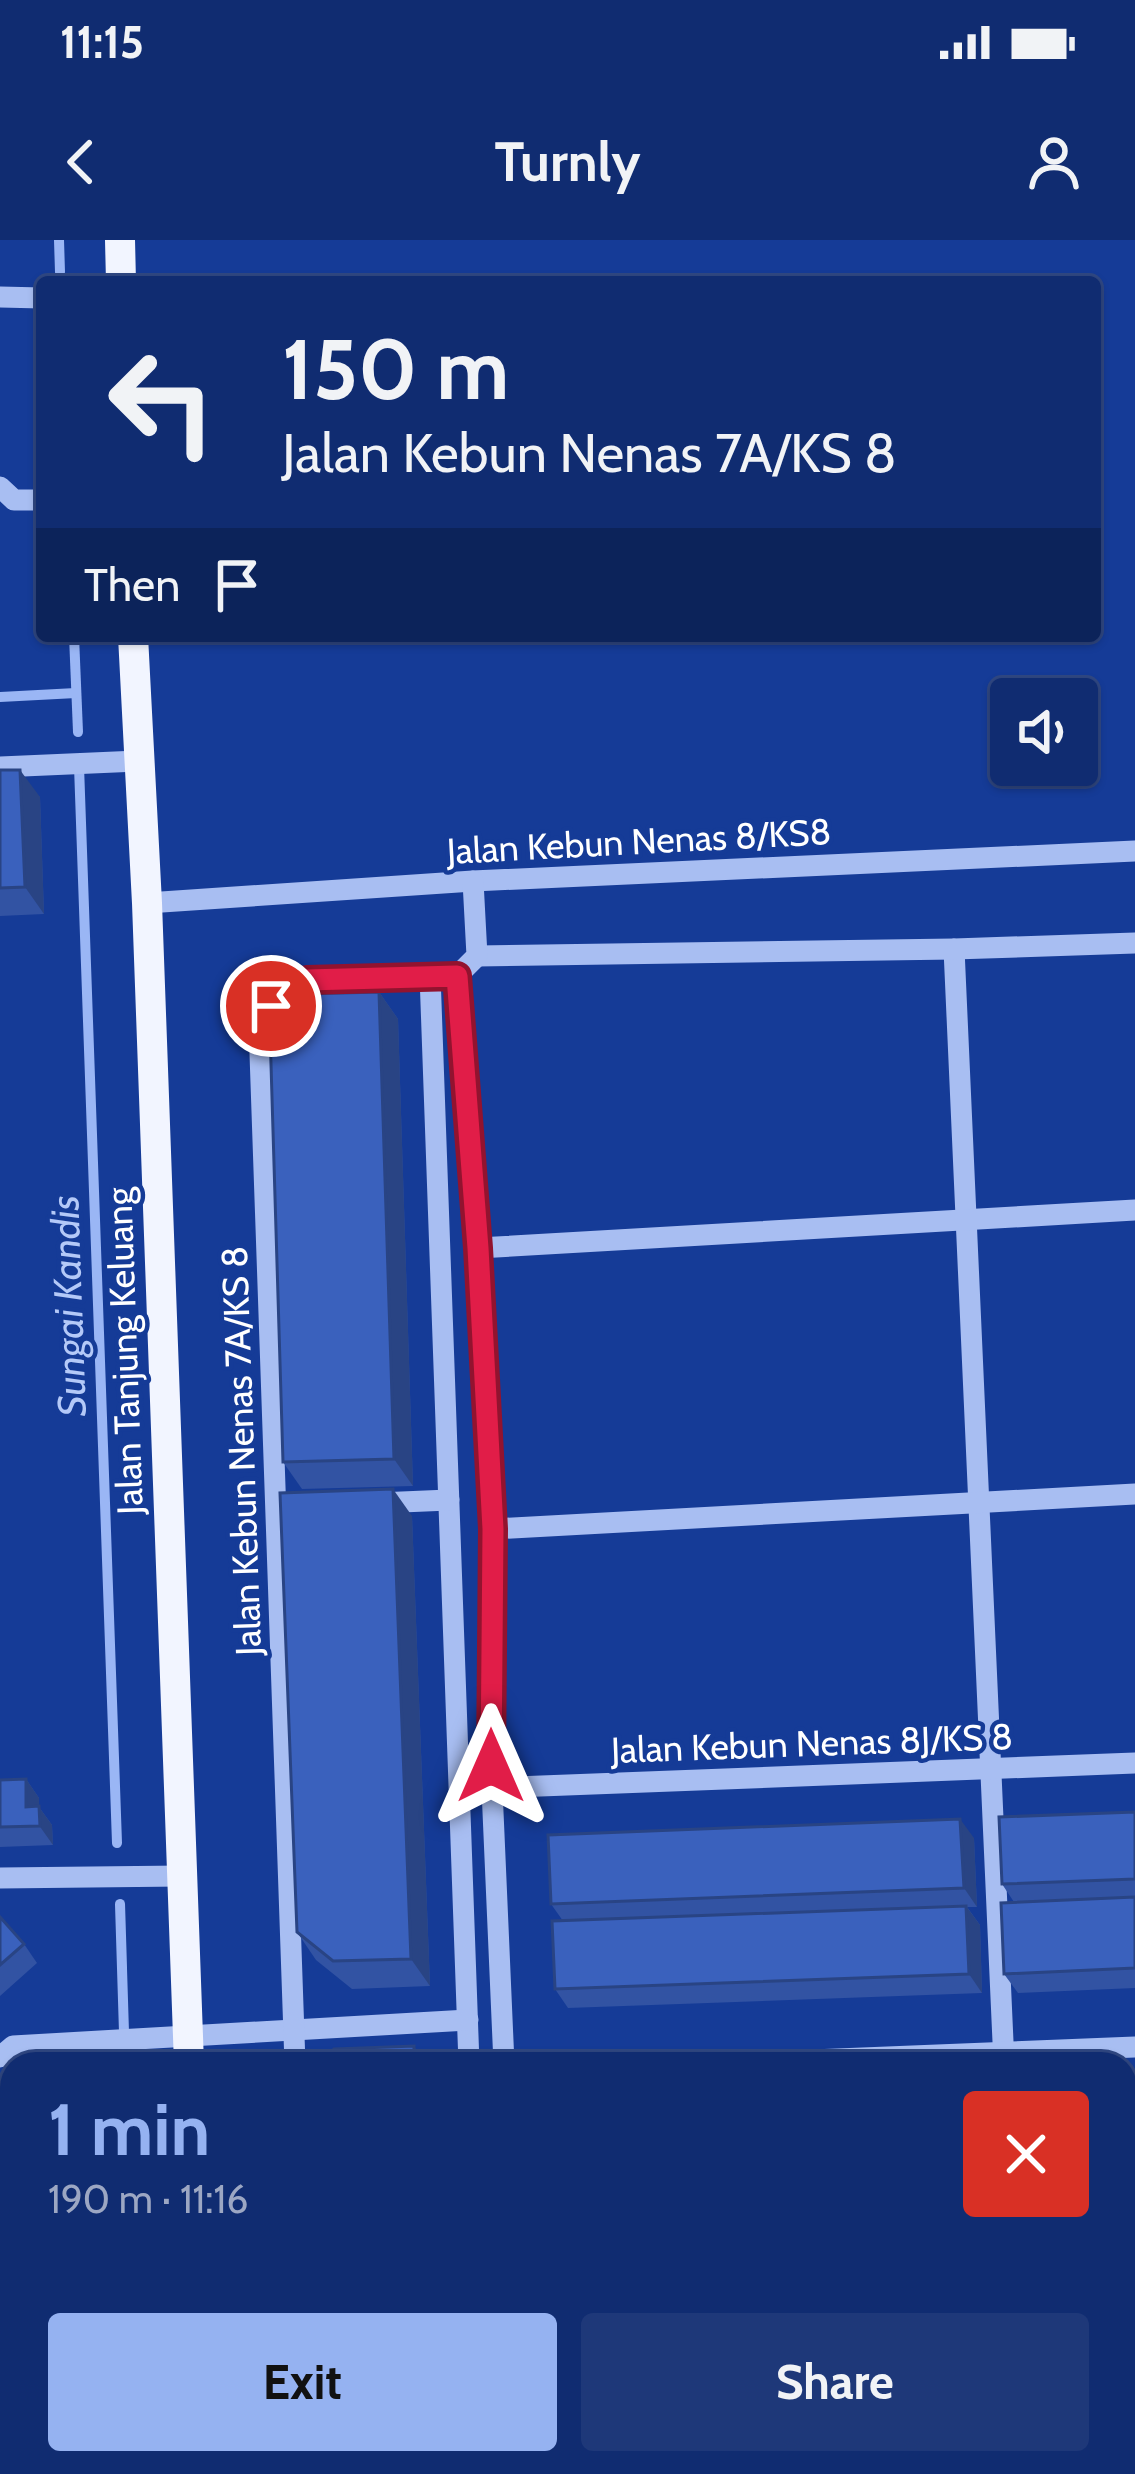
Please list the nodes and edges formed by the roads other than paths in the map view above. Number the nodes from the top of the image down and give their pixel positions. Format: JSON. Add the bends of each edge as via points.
{"nodes":[{"id":1,"x":120,"y":240,"type":"edge"},
{"id":2,"x":121,"y":276,"type":"edge"},
{"id":3,"x":0,"y":297,"type":"edge"},
{"id":4,"x":36,"y":298,"type":"edge"},
{"id":5,"x":0,"y":488,"type":"edge"},
{"id":6,"x":36,"y":500,"type":"edge"},
{"id":7,"x":133,"y":642,"type":"edge"},
{"id":8,"x":138,"y":761,"type":"junction"},
{"id":9,"x":0,"y":767,"type":"edge"},
{"id":10,"x":1135,"y":851,"type":"edge"},
{"id":11,"x":473,"y":881,"type":"junction"},
{"id":12,"x":147,"y":903,"type":"junction"},
{"id":13,"x":1135,"y":943,"type":"edge"},
{"id":14,"x":954,"y":950,"type":"junction"},
{"id":15,"x":477,"y":956,"type":"junction"},
{"id":16,"x":430,"y":975,"type":"junction"},
{"id":17,"x":457,"y":976,"type":"junction"},
{"id":18,"x":1135,"y":1210,"type":"edge"},
{"id":19,"x":967,"y":1219,"type":"junction"},
{"id":20,"x":478,"y":1248,"type":"junction"},
{"id":21,"x":1135,"y":1494,"type":"edge"},
{"id":22,"x":449,"y":1501,"type":"junction"},
{"id":23,"x":979,"y":1501,"type":"junction"},
{"id":24,"x":363,"y":1504,"type":"edge"},
{"id":25,"x":493,"y":1529,"type":"junction"},
{"id":26,"x":1135,"y":1763,"type":"edge"},
{"id":27,"x":991,"y":1768,"type":"junction"},
{"id":28,"x":491,"y":1788,"type":"junction"},
{"id":29,"x":182,"y":1876,"type":"junction"},
{"id":30,"x":0,"y":1878,"type":"edge"},
{"id":31,"x":468,"y":2020,"type":"junction"},
{"id":32,"x":293,"y":2028,"type":"junction"},
{"id":33,"x":189,"y":2048,"type":"edge"},
{"id":34,"x":1135,"y":2048,"type":"edge"},
{"id":35,"x":5,"y":2052,"type":"edge"},
{"id":36,"x":294,"y":2052,"type":"edge"},
{"id":37,"x":469,"y":2052,"type":"edge"},
{"id":38,"x":503,"y":2052,"type":"edge"},
{"id":39,"x":1004,"y":2052,"type":"edge"},
{"id":40,"x":1083,"y":2052,"type":"edge"}],
"edges":[{"from":1,"to":2,"type":"main road"},
{"from":3,"to":4,"type":"street"},
{"from":5,"to":6,"type":"street","via":[[14,500]]},
{"from":7,"to":8,"type":"main road","name":"Jalan Tanjung Keluang"},
{"from":8,"to":9,"type":"street"},
{"from":8,"to":12,"type":"main road","name":"Jalan Tanjung Keluang"},
{"from":10,"to":11,"type":"street","name":"Jalan Kebun Nenas 8/KS8"},
{"from":11,"to":12,"type":"street","name":"Jalan Kebun Nenas 8/KS8"},
{"from":11,"to":15,"type":"street"},
{"from":12,"to":29,"type":"main road","name":"Jalan Tanjung Keluang"},
{"from":13,"to":14,"type":"street"},
{"from":14,"to":15,"type":"street"},
{"from":14,"to":19,"type":"street"},
{"from":15,"to":17,"type":"street"},
{"from":16,"to":17,"type":"street","name":"Jalan Kebun Nenas 7A/KS 8"},
{"from":16,"to":22,"type":"street"},
{"from":16,"to":32,"type":"street","name":"Jalan Kebun Nenas 7A/KS 8","via":[[307,980],[271,1006],[260,1025],[287,1506]]},
{"from":17,"to":20,"type":"street"},
{"from":18,"to":19,"type":"street"},
{"from":19,"to":20,"type":"street"},
{"from":19,"to":23,"type":"street"},
{"from":20,"to":25,"type":"street"},
{"from":21,"to":23,"type":"street"},
{"from":22,"to":24,"type":"street"},
{"from":22,"to":31,"type":"street"},
{"from":23,"to":25,"type":"street"},
{"from":23,"to":27,"type":"street"},
{"from":25,"to":28,"type":"street"},
{"from":26,"to":27,"type":"street","name":"Jalan Kebun Nenas 8J/KS 8"},
{"from":27,"to":28,"type":"street","name":"Jalan Kebun Nenas 8J/KS 8"},
{"from":27,"to":39,"type":"street"},
{"from":28,"to":38,"type":"street"},
{"from":29,"to":30,"type":"street"},
{"from":29,"to":33,"type":"main road","name":"Jalan Tanjung Keluang"},
{"from":31,"to":32,"type":"street"},
{"from":31,"to":37,"type":"street"},
{"from":32,"to":33,"type":"street"},
{"from":32,"to":36,"type":"street","name":"Jalan Kebun Nenas 7A/KS 8"},
{"from":33,"to":35,"type":"street","via":[[129,2040],[13,2045]]},
{"from":34,"to":40,"type":"street"}]}
